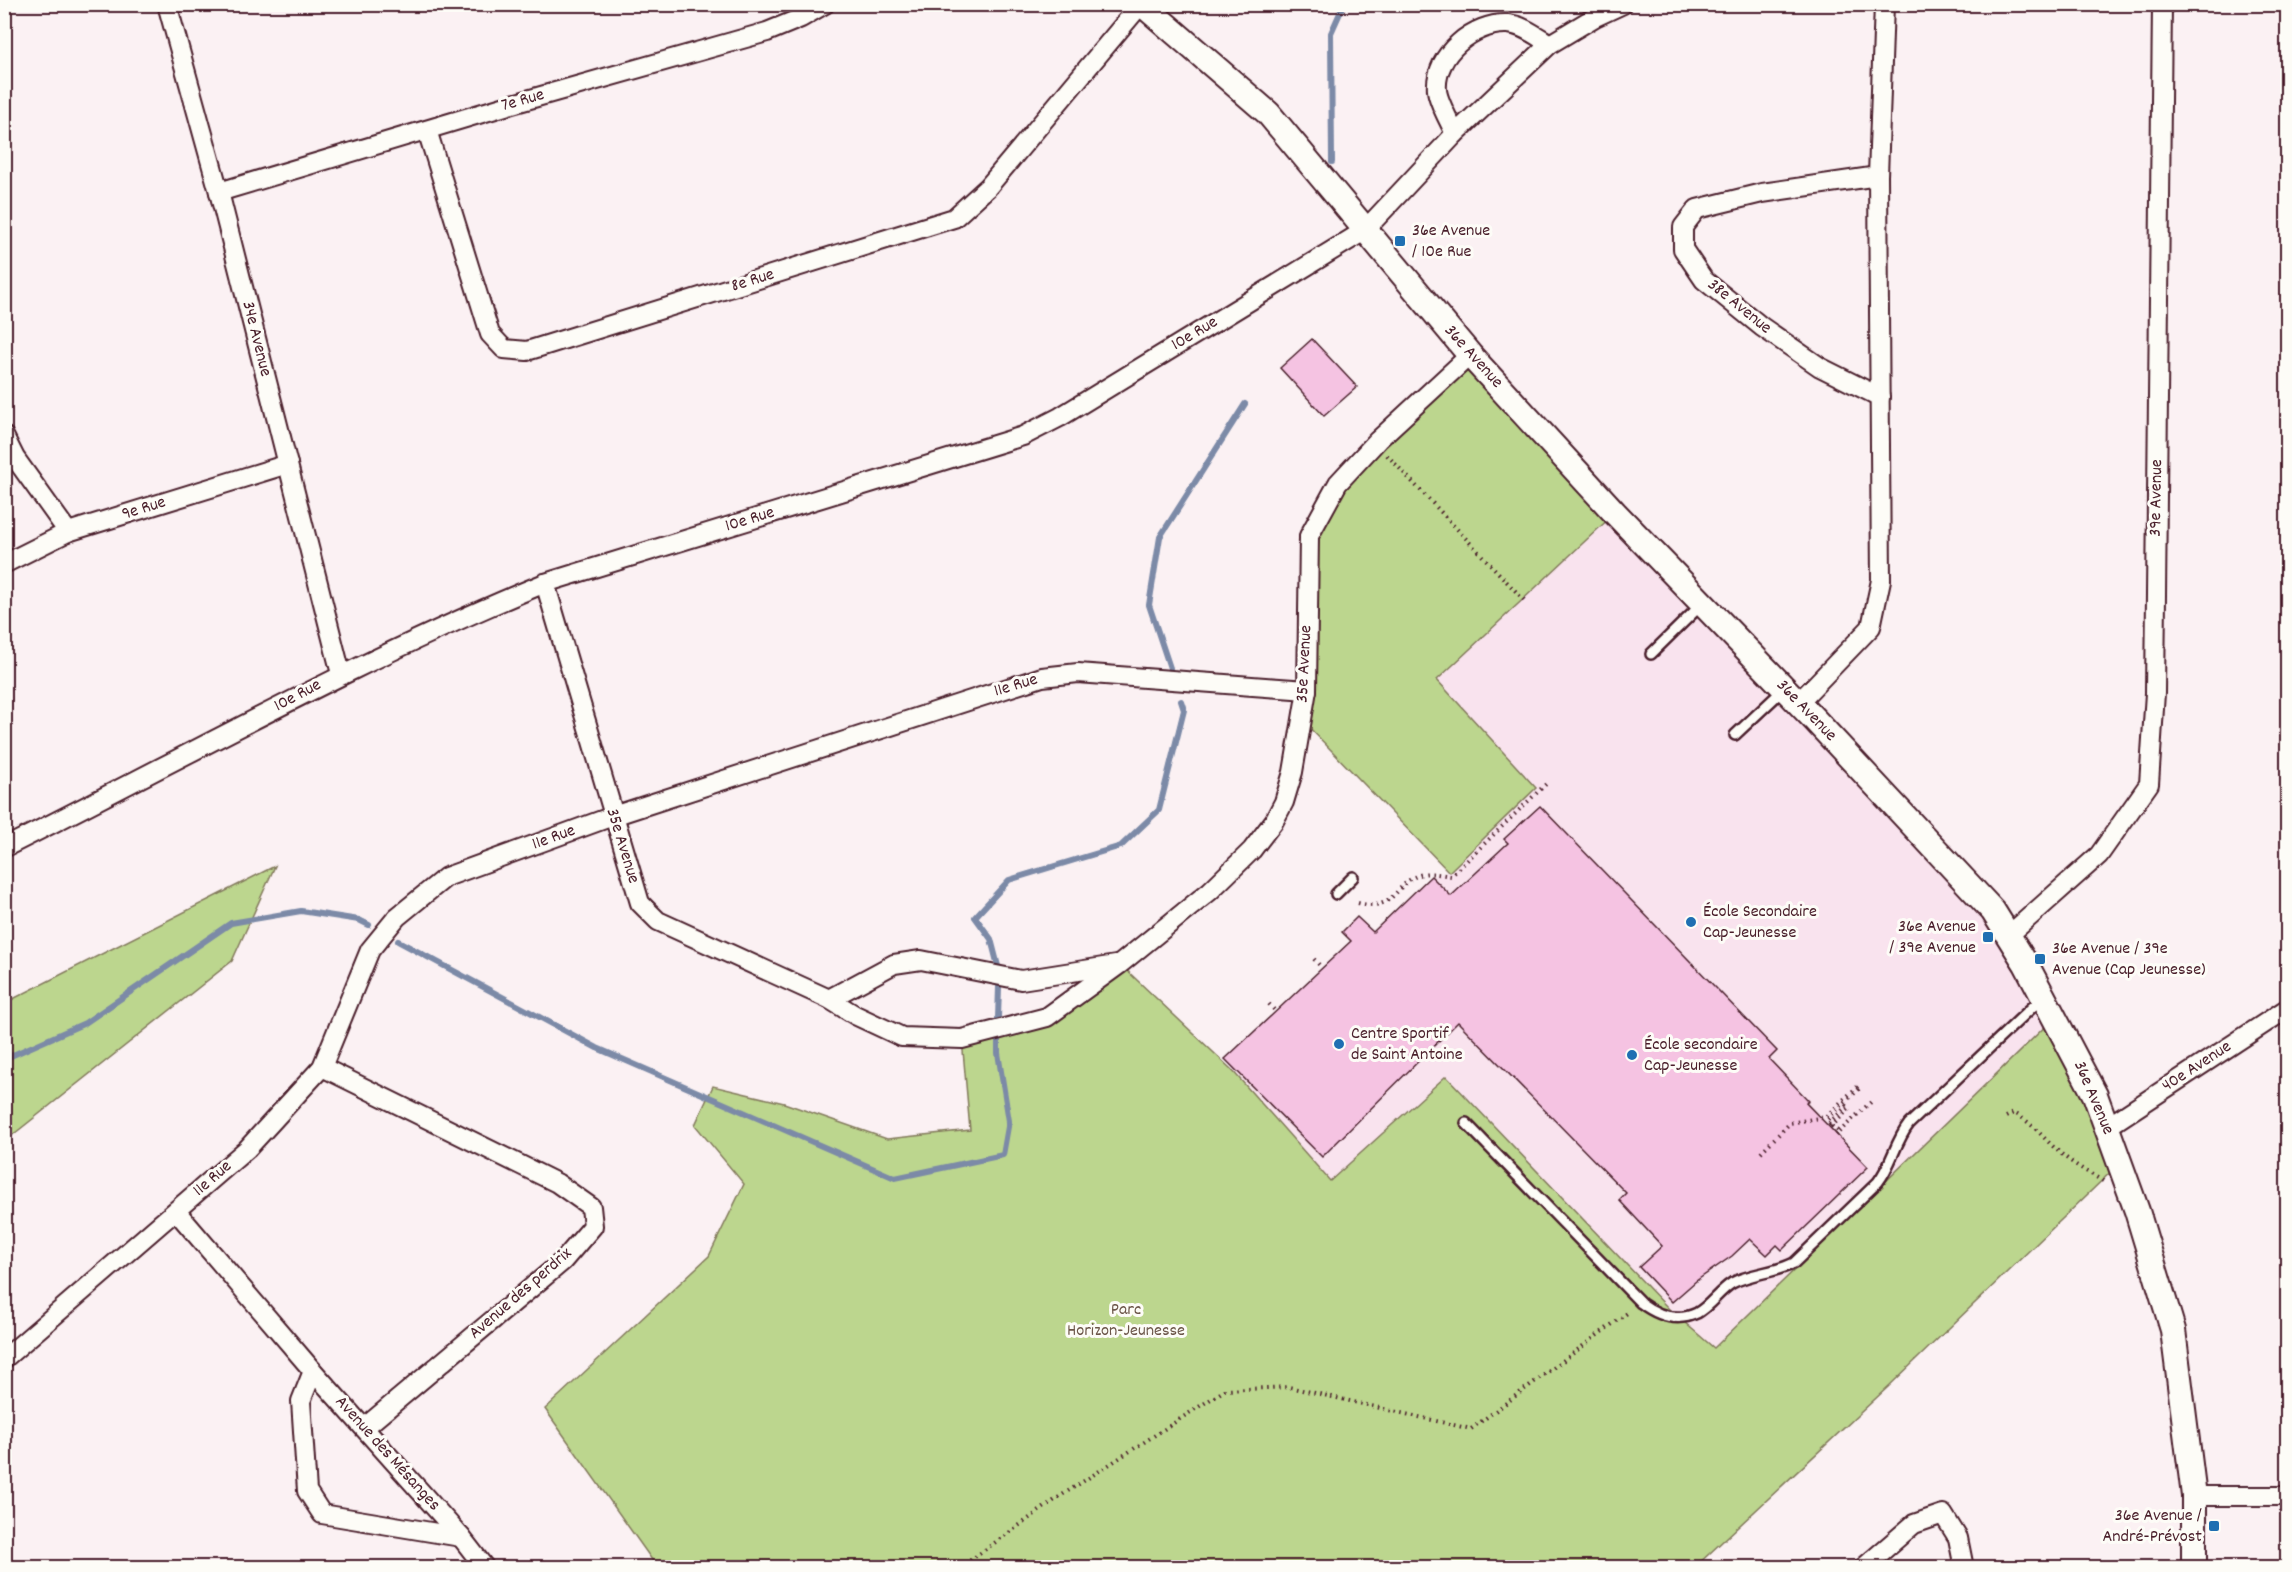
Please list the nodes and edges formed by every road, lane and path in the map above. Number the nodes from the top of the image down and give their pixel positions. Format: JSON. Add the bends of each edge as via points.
{"nodes":[{"id":1,"x":167,"y":4,"type":"edge"},
{"id":2,"x":825,"y":4,"type":"edge"},
{"id":3,"x":1142,"y":4,"type":"edge"},
{"id":4,"x":1623,"y":4,"type":"edge"},
{"id":5,"x":1884,"y":4,"type":"edge"},
{"id":6,"x":2162,"y":4,"type":"edge"},
{"id":7,"x":1550,"y":44,"type":"junction"},
{"id":8,"x":427,"y":129,"type":"junction"},
{"id":9,"x":1455,"y":134,"type":"junction"},
{"id":10,"x":1878,"y":176,"type":"junction"},
{"id":11,"x":219,"y":192,"type":"junction"},
{"id":12,"x":1364,"y":231,"type":"junction"},
{"id":13,"x":1470,"y":355,"type":"junction"},
{"id":14,"x":1880,"y":397,"type":"junction"},
{"id":15,"x":4,"y":436,"type":"edge"},
{"id":16,"x":1387,"y":455,"type":"dead end"},
{"id":17,"x":288,"y":465,"type":"junction"},
{"id":18,"x":68,"y":532,"type":"junction"},
{"id":19,"x":4,"y":564,"type":"edge"},
{"id":20,"x":545,"y":583,"type":"junction"},
{"id":21,"x":1525,"y":601,"type":"dead end"},
{"id":22,"x":1702,"y":604,"type":"junction"},
{"id":23,"x":1651,"y":654,"type":"dead end"},
{"id":24,"x":341,"y":674,"type":"junction"},
{"id":25,"x":1307,"y":690,"type":"junction"},
{"id":26,"x":1791,"y":695,"type":"junction"},
{"id":27,"x":1735,"y":735,"type":"dead end"},
{"id":28,"x":1546,"y":784,"type":"dead end"},
{"id":29,"x":613,"y":816,"type":"junction"},
{"id":30,"x":4,"y":848,"type":"edge"},
{"id":31,"x":1353,"y":877,"type":"dead end"},
{"id":32,"x":1336,"y":894,"type":"dead end"},
{"id":33,"x":1358,"y":903,"type":"dead end"},
{"id":34,"x":2008,"y":936,"type":"junction"},
{"id":35,"x":1314,"y":959,"type":"dead end"},
{"id":36,"x":1120,"y":964,"type":"junction"},
{"id":37,"x":1322,"y":968,"type":"dead end"},
{"id":38,"x":2044,"y":996,"type":"junction"},
{"id":39,"x":829,"y":999,"type":"junction"},
{"id":40,"x":1269,"y":1004,"type":"dead end"},
{"id":41,"x":2288,"y":1008,"type":"edge"},
{"id":42,"x":1276,"y":1012,"type":"dead end"},
{"id":43,"x":322,"y":1067,"type":"junction"},
{"id":44,"x":1872,"y":1101,"type":"dead end"},
{"id":45,"x":2006,"y":1117,"type":"dead end"},
{"id":46,"x":1466,"y":1123,"type":"dead end"},
{"id":47,"x":2107,"y":1127,"type":"junction"},
{"id":48,"x":1761,"y":1152,"type":"dead end"},
{"id":49,"x":2106,"y":1182,"type":"dead end"},
{"id":50,"x":176,"y":1211,"type":"junction"},
{"id":51,"x":1641,"y":1303,"type":"junction"},
{"id":52,"x":4,"y":1359,"type":"edge"},
{"id":53,"x":313,"y":1371,"type":"junction"},
{"id":54,"x":364,"y":1428,"type":"junction"},
{"id":55,"x":2194,"y":1496,"type":"junction"},
{"id":56,"x":2288,"y":1496,"type":"edge"},
{"id":57,"x":461,"y":1537,"type":"junction"},
{"id":58,"x":485,"y":1568,"type":"edge"},
{"id":59,"x":954,"y":1568,"type":"edge"},
{"id":60,"x":1863,"y":1568,"type":"edge"},
{"id":61,"x":1965,"y":1568,"type":"edge"},
{"id":62,"x":2194,"y":1568,"type":"edge"}],
"edges":[{"from":1,"to":11,"type":"street","name":"34e Avenue"},
{"from":2,"to":8,"type":"street","name":"7e Rue","via":[[767,32]]},
{"from":3,"to":8,"type":"street","name":"8e Rue","via":[[988,187],[954,218],[527,351],[504,348],[490,334]]},
{"from":3,"to":12,"type":"street","name":"36e Avenue","via":[[1268,113]]},
{"from":4,"to":7,"type":"street","name":"10e Rue"},
{"from":5,"to":10,"type":"street"},
{"from":6,"to":34,"type":"street","name":"39e Avenue","via":[[2155,693],[2149,784],[2100,855]]},
{"from":7,"to":9,"type":"street","name":"10e Rue"},
{"from":7,"to":9,"type":"street","via":[[1509,24],[1485,28],[1459,41],[1442,63],[1437,90]]},
{"from":8,"to":11,"type":"street","name":"7e Rue"},
{"from":9,"to":12,"type":"street","name":"10e Rue"},
{"from":10,"to":14,"type":"street"},
{"from":10,"to":14,"type":"street","name":"38e Avenue","via":[[1762,193],[1696,209],[1683,227],[1683,249],[1704,280],[1762,327],[1820,367]]},
{"from":11,"to":17,"type":"street","name":"34e Avenue"},
{"from":12,"to":13,"type":"street","name":"36e Avenue"},
{"from":12,"to":20,"type":"street","name":"10e Rue","via":[[1023,436]]},
{"from":13,"to":22,"type":"street","name":"36e Avenue"},
{"from":13,"to":25,"type":"street","name":"35e Avenue","via":[[1378,440],[1338,483],[1309,536]]},
{"from":14,"to":26,"type":"street","via":[[1881,580],[1871,627]]},
{"from":15,"to":18,"type":"street","via":[[15,458]]},
{"from":16,"to":21,"type":"path"},
{"from":17,"to":18,"type":"street","name":"9e Rue"},
{"from":17,"to":24,"type":"street","name":"34e Avenue"},
{"from":18,"to":19,"type":"street","name":"9e Rue"},
{"from":20,"to":24,"type":"street","name":"10e Rue"},
{"from":20,"to":29,"type":"street","name":"35e Avenue"},
{"from":22,"to":23,"type":"lane"},
{"from":22,"to":26,"type":"street","name":"36e Avenue"},
{"from":24,"to":30,"type":"street","name":"10e Rue"},
{"from":25,"to":29,"type":"street","name":"11e Rue","via":[[1078,673],[1042,677]]},
{"from":25,"to":36,"type":"street","name":"35e Avenue","via":[[1293,772],[1274,821],[1252,850],[1210,891]]},
{"from":26,"to":27,"type":"lane"},
{"from":26,"to":34,"type":"street","name":"36e Avenue","via":[[1993,911]]},
{"from":28,"to":33,"type":"path","via":[[1451,876],[1425,873],[1413,878],[1385,903],[1374,907]]},
{"from":29,"to":39,"type":"street","name":"35e Avenue","via":[[640,903],[658,921]]},
{"from":29,"to":43,"type":"street","name":"11e Rue","via":[[446,877],[397,917],[370,950]]},
{"from":31,"to":32,"type":"lane"},
{"from":34,"to":38,"type":"street","name":"36e Avenue"},
{"from":35,"to":37,"type":"path"},
{"from":36,"to":39,"type":"street","name":"35e Avenue","via":[[1021,980],[921,960],[894,964]]},
{"from":36,"to":39,"type":"street","name":"35e Avenue","via":[[1047,1017],[962,1039],[902,1037]]},
{"from":38,"to":47,"type":"street","name":"36e Avenue","via":[[2096,1095]]},
{"from":38,"to":51,"type":"lane","via":[[1909,1124],[1878,1182],[1794,1263],[1734,1282],[1697,1312],[1682,1317],[1658,1316]]},
{"from":40,"to":42,"type":"path"},
{"from":41,"to":47,"type":"street","name":"40e Avenue"},
{"from":43,"to":50,"type":"street","name":"11e Rue","via":[[248,1149]]},
{"from":43,"to":54,"type":"street","name":"Avenue des perdrix","via":[[557,1183],[591,1207],[593,1226],[563,1261]]},
{"from":44,"to":48,"type":"path","via":[[1838,1133],[1832,1125],[1850,1108],[1847,1106],[1827,1120],[1859,1087],[1825,1117],[1791,1123]]},
{"from":45,"to":49,"type":"path","via":[[2014,1113],[2026,1119],[2058,1152]]},
{"from":46,"to":51,"type":"lane"},
{"from":47,"to":55,"type":"street","name":"36e Avenue","via":[[2173,1330]]},
{"from":50,"to":52,"type":"street","name":"11e Rue"},
{"from":50,"to":53,"type":"street","name":"Avenue des Mésanges"},
{"from":51,"to":59,"type":"path","via":[[1471,1430],[1289,1387],[1225,1390]]},
{"from":53,"to":54,"type":"street","name":"Avenue des Mésanges"},
{"from":53,"to":57,"type":"street","name":"Avenue des Mésanges","via":[[301,1401],[307,1491],[322,1514]]},
{"from":54,"to":57,"type":"street","name":"Avenue des Mésanges"},
{"from":55,"to":56,"type":"street"},
{"from":55,"to":62,"type":"street","name":"36e Avenue"},
{"from":57,"to":58,"type":"street","name":"Avenue des Mésanges"},
{"from":60,"to":61,"type":"street","via":[[1914,1524],[1943,1514],[1958,1538]]}]}
